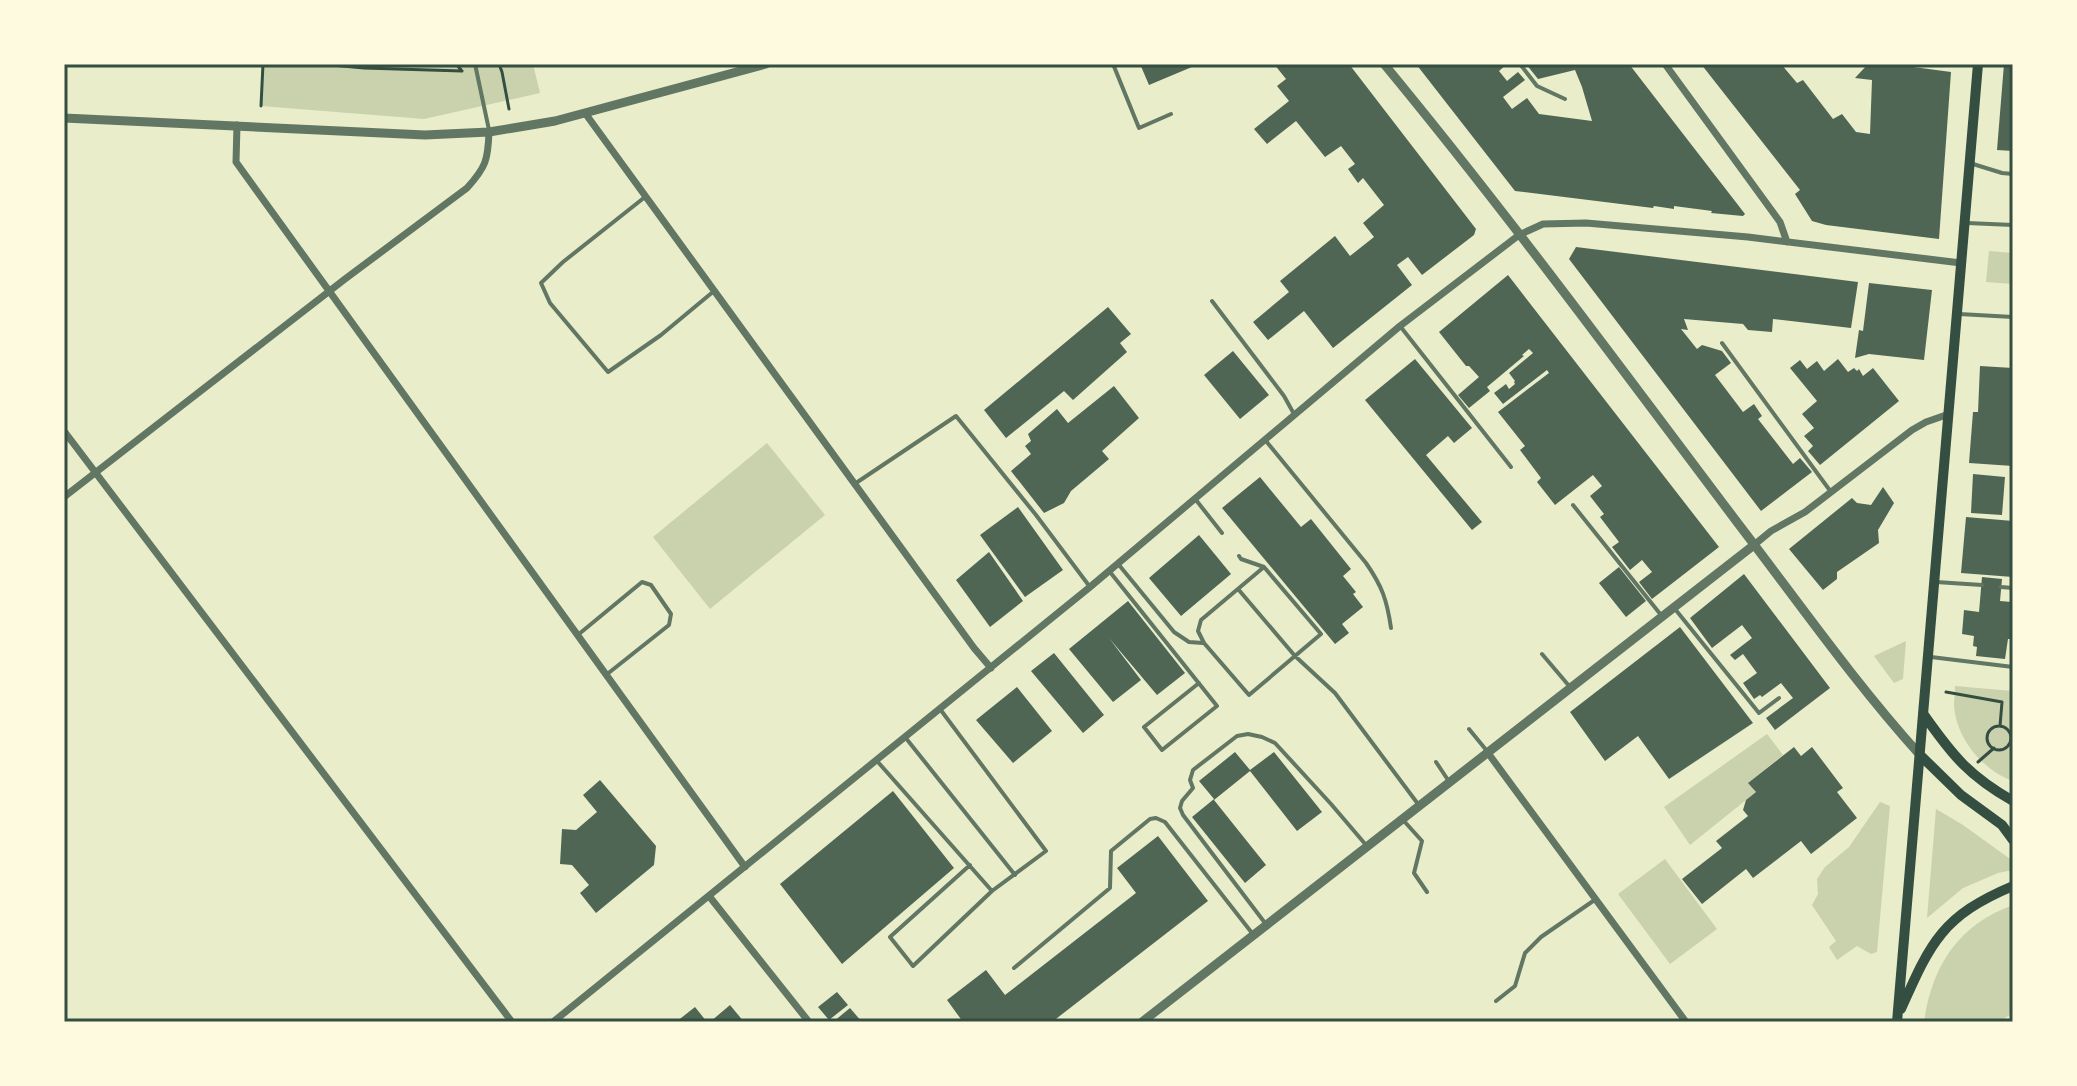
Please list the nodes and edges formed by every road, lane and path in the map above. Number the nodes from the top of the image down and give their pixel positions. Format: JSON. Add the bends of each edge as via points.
{"nodes":[{"id":1,"x":263,"y":64,"type":"edge"},
{"id":2,"x":321,"y":64,"type":"edge"},
{"id":3,"x":456,"y":64,"type":"edge"},
{"id":4,"x":475,"y":64,"type":"edge"},
{"id":5,"x":499,"y":64,"type":"edge"},
{"id":6,"x":766,"y":64,"type":"edge"},
{"id":7,"x":1113,"y":64,"type":"edge"},
{"id":8,"x":1384,"y":64,"type":"edge"},
{"id":9,"x":1520,"y":64,"type":"edge"},
{"id":10,"x":1665,"y":64,"type":"edge"},
{"id":11,"x":1978,"y":64,"type":"edge"},
{"id":12,"x":1565,"y":99,"type":"dead end"},
{"id":13,"x":261,"y":106,"type":"dead end"},
{"id":14,"x":509,"y":109,"type":"dead end"},
{"id":15,"x":585,"y":113,"type":"junction"},
{"id":16,"x":1171,"y":114,"type":"dead end"},
{"id":17,"x":64,"y":118,"type":"edge"},
{"id":18,"x":237,"y":125,"type":"junction"},
{"id":19,"x":489,"y":132,"type":"junction"},
{"id":20,"x":1970,"y":164,"type":"junction"},
{"id":21,"x":2013,"y":174,"type":"edge"},
{"id":22,"x":646,"y":197,"type":"junction"},
{"id":23,"x":1965,"y":223,"type":"junction"},
{"id":24,"x":2013,"y":225,"type":"edge"},
{"id":25,"x":1519,"y":235,"type":"junction"},
{"id":26,"x":1787,"y":242,"type":"junction"},
{"id":27,"x":1961,"y":263,"type":"junction"},
{"id":28,"x":330,"y":291,"type":"junction"},
{"id":29,"x":714,"y":291,"type":"junction"},
{"id":30,"x":1212,"y":301,"type":"dead end"},
{"id":31,"x":1956,"y":314,"type":"junction"},
{"id":32,"x":2013,"y":317,"type":"edge"},
{"id":33,"x":1400,"y":326,"type":"junction"},
{"id":34,"x":1722,"y":343,"type":"dead end"},
{"id":35,"x":1294,"y":414,"type":"junction"},
{"id":36,"x":1949,"y":414,"type":"junction"},
{"id":37,"x":64,"y":431,"type":"edge"},
{"id":38,"x":1265,"y":439,"type":"junction"},
{"id":39,"x":1511,"y":467,"type":"dead end"},
{"id":40,"x":97,"y":473,"type":"junction"},
{"id":41,"x":854,"y":484,"type":"junction"},
{"id":42,"x":1831,"y":492,"type":"junction"},
{"id":43,"x":64,"y":497,"type":"edge"},
{"id":44,"x":1195,"y":498,"type":"junction"},
{"id":45,"x":1573,"y":505,"type":"dead end"},
{"id":46,"x":1222,"y":533,"type":"dead end"},
{"id":47,"x":1754,"y":545,"type":"junction"},
{"id":48,"x":1239,"y":556,"type":"dead end"},
{"id":49,"x":1117,"y":563,"type":"junction"},
{"id":50,"x":1264,"y":567,"type":"junction"},
{"id":51,"x":1109,"y":570,"type":"junction"},
{"id":52,"x":1935,"y":582,"type":"junction"},
{"id":53,"x":1982,"y":585,"type":"dead end"},
{"id":54,"x":1090,"y":587,"type":"junction"},
{"id":55,"x":2001,"y":587,"type":"dead end"},
{"id":56,"x":2013,"y":588,"type":"edge"},
{"id":57,"x":1238,"y":589,"type":"junction"},
{"id":58,"x":1674,"y":607,"type":"junction"},
{"id":59,"x":1662,"y":616,"type":"junction"},
{"id":60,"x":1391,"y":628,"type":"dead end"},
{"id":61,"x":578,"y":635,"type":"junction"},
{"id":62,"x":1204,"y":643,"type":"junction"},
{"id":63,"x":1542,"y":654,"type":"dead end"},
{"id":64,"x":1295,"y":656,"type":"junction"},
{"id":65,"x":1928,"y":657,"type":"junction"},
{"id":66,"x":2013,"y":667,"type":"edge"},
{"id":67,"x":991,"y":668,"type":"junction"},
{"id":68,"x":606,"y":675,"type":"junction"},
{"id":69,"x":1199,"y":683,"type":"junction"},
{"id":70,"x":1570,"y":687,"type":"junction"},
{"id":71,"x":1946,"y":692,"type":"dead end"},
{"id":72,"x":1779,"y":698,"type":"dead end"},
{"id":73,"x":940,"y":709,"type":"junction"},
{"id":74,"x":1924,"y":715,"type":"junction"},
{"id":75,"x":2000,"y":726,"type":"junction"},
{"id":76,"x":1469,"y":729,"type":"dead end"},
{"id":77,"x":2011,"y":733,"type":"edge"},
{"id":78,"x":905,"y":737,"type":"junction"},
{"id":79,"x":2011,"y":746,"type":"edge"},
{"id":80,"x":1994,"y":748,"type":"junction"},
{"id":81,"x":1488,"y":753,"type":"junction"},
{"id":82,"x":1920,"y":755,"type":"junction"},
{"id":83,"x":876,"y":760,"type":"junction"},
{"id":84,"x":1436,"y":762,"type":"dead end"},
{"id":85,"x":1974,"y":766,"type":"dead end"},
{"id":86,"x":1450,"y":783,"type":"junction"},
{"id":87,"x":2013,"y":801,"type":"edge"},
{"id":88,"x":1419,"y":806,"type":"junction"},
{"id":89,"x":1402,"y":820,"type":"junction"},
{"id":90,"x":2008,"y":826,"type":"edge"},
{"id":91,"x":2013,"y":840,"type":"edge"},
{"id":92,"x":1367,"y":847,"type":"junction"},
{"id":93,"x":970,"y":865,"type":"junction"},
{"id":94,"x":745,"y":867,"type":"junction"},
{"id":95,"x":1015,"y":875,"type":"junction"},
{"id":96,"x":2013,"y":886,"type":"edge"},
{"id":97,"x":992,"y":891,"type":"junction"},
{"id":98,"x":1427,"y":892,"type":"dead end"},
{"id":99,"x":709,"y":896,"type":"junction"},
{"id":100,"x":1596,"y":899,"type":"junction"},
{"id":101,"x":1266,"y":925,"type":"junction"},
{"id":102,"x":1254,"y":935,"type":"junction"},
{"id":103,"x":1014,"y":968,"type":"dead end"},
{"id":104,"x":1496,"y":1001,"type":"dead end"},
{"id":105,"x":1897,"y":1020,"type":"edge"},
{"id":106,"x":512,"y":1022,"type":"edge"},
{"id":107,"x":553,"y":1022,"type":"edge"},
{"id":108,"x":809,"y":1022,"type":"edge"},
{"id":109,"x":1142,"y":1022,"type":"edge"},
{"id":110,"x":1686,"y":1022,"type":"edge"}],
"edges":[{"from":1,"to":13,"type":"path"},
{"from":2,"to":3,"type":"path","via":[[462,71]]},
{"from":4,"to":19,"type":"lane"},
{"from":5,"to":14,"type":"path"},
{"from":6,"to":15,"type":"street"},
{"from":7,"to":16,"type":"lane","via":[[1139,128]]},
{"from":8,"to":25,"type":"street"},
{"from":9,"to":12,"type":"lane","via":[[1537,86]]},
{"from":10,"to":26,"type":"street","via":[[1780,222]]},
{"from":11,"to":20,"type":"main road"},
{"from":15,"to":19,"type":"street"},
{"from":15,"to":22,"type":"street"},
{"from":17,"to":18,"type":"street"},
{"from":18,"to":19,"type":"street","via":[[425,135]]},
{"from":18,"to":28,"type":"street","via":[[236,162]]},
{"from":19,"to":28,"type":"street","via":[[481,172],[467,188]]},
{"from":20,"to":21,"type":"lane"},
{"from":20,"to":23,"type":"main road"},
{"from":22,"to":29,"type":"street"},
{"from":22,"to":29,"type":"lane","via":[[541,283],[550,303],[608,372]]},
{"from":23,"to":24,"type":"lane"},
{"from":23,"to":27,"type":"main road"},
{"from":25,"to":26,"type":"street","via":[[1543,224],[1586,223]]},
{"from":25,"to":33,"type":"street"},
{"from":25,"to":47,"type":"street"},
{"from":26,"to":27,"type":"street"},
{"from":27,"to":31,"type":"main road"},
{"from":28,"to":40,"type":"street"},
{"from":28,"to":61,"type":"street"},
{"from":29,"to":41,"type":"street"},
{"from":30,"to":35,"type":"lane"},
{"from":31,"to":32,"type":"lane"},
{"from":31,"to":36,"type":"main road"},
{"from":33,"to":35,"type":"street"},
{"from":33,"to":39,"type":"lane"},
{"from":34,"to":42,"type":"lane"},
{"from":35,"to":38,"type":"street"},
{"from":36,"to":42,"type":"street","via":[[1912,430]]},
{"from":36,"to":52,"type":"main road"},
{"from":37,"to":40,"type":"street"},
{"from":38,"to":44,"type":"street"},
{"from":38,"to":60,"type":"lane","via":[[1379,582]]},
{"from":40,"to":43,"type":"street"},
{"from":40,"to":106,"type":"street"},
{"from":41,"to":54,"type":"lane","via":[[956,416]]},
{"from":41,"to":67,"type":"street"},
{"from":42,"to":47,"type":"street"},
{"from":44,"to":46,"type":"lane"},
{"from":44,"to":49,"type":"street"},
{"from":45,"to":59,"type":"lane"},
{"from":47,"to":58,"type":"street"},
{"from":47,"to":82,"type":"street"},
{"from":48,"to":50,"type":"lane"},
{"from":49,"to":51,"type":"street"},
{"from":49,"to":62,"type":"lane","via":[[1174,632],[1189,642]]},
{"from":50,"to":57,"type":"lane"},
{"from":50,"to":64,"type":"lane","via":[[1321,634]]},
{"from":51,"to":54,"type":"street"},
{"from":51,"to":69,"type":"lane"},
{"from":52,"to":53,"type":"lane"},
{"from":52,"to":65,"type":"main road"},
{"from":54,"to":67,"type":"street"},
{"from":55,"to":56,"type":"lane"},
{"from":57,"to":62,"type":"lane","via":[[1201,620],[1198,631]]},
{"from":57,"to":64,"type":"lane"},
{"from":58,"to":59,"type":"street"},
{"from":58,"to":72,"type":"lane","via":[[1759,713]]},
{"from":59,"to":70,"type":"street"},
{"from":61,"to":68,"type":"street"},
{"from":61,"to":68,"type":"lane","via":[[642,582],[651,585],[671,614],[669,625]]},
{"from":62,"to":64,"type":"lane","via":[[1249,695]]},
{"from":63,"to":70,"type":"lane"},
{"from":64,"to":88,"type":"lane","via":[[1335,693]]},
{"from":65,"to":66,"type":"lane"},
{"from":65,"to":74,"type":"main road"},
{"from":67,"to":73,"type":"street"},
{"from":68,"to":94,"type":"street"},
{"from":69,"to":69,"type":"lane","via":[[1217,706],[1162,750],[1144,727]]},
{"from":70,"to":81,"type":"street"},
{"from":71,"to":75,"type":"path","via":[[2002,702]]},
{"from":73,"to":78,"type":"street"},
{"from":73,"to":95,"type":"lane","via":[[1046,851]]},
{"from":74,"to":82,"type":"main road"},
{"from":74,"to":87,"type":"main road","via":[[1968,771]]},
{"from":75,"to":77,"type":"path"},
{"from":75,"to":80,"type":"path","via":[[1987,735]]},
{"from":76,"to":81,"type":"lane"},
{"from":77,"to":79,"type":"path"},
{"from":78,"to":83,"type":"street"},
{"from":78,"to":95,"type":"lane"},
{"from":79,"to":80,"type":"path"},
{"from":80,"to":85,"type":"path"},
{"from":81,"to":86,"type":"street"},
{"from":81,"to":100,"type":"street"},
{"from":82,"to":90,"type":"main road","via":[[1961,795]]},
{"from":82,"to":105,"type":"main road"},
{"from":83,"to":93,"type":"lane"},
{"from":83,"to":94,"type":"street"},
{"from":84,"to":86,"type":"lane"},
{"from":86,"to":88,"type":"street"},
{"from":88,"to":89,"type":"street"},
{"from":89,"to":92,"type":"street"},
{"from":89,"to":98,"type":"lane","via":[[1422,841],[1414,873]]},
{"from":90,"to":91,"type":"main road"},
{"from":92,"to":101,"type":"street"},
{"from":92,"to":101,"type":"lane","via":[[1275,743],[1237,736],[1193,770],[1193,788],[1180,808]]},
{"from":93,"to":97,"type":"lane"},
{"from":93,"to":97,"type":"lane","via":[[890,937],[913,966]]},
{"from":94,"to":99,"type":"street"},
{"from":95,"to":97,"type":"lane"},
{"from":96,"to":105,"type":"main road","via":[[1971,907],[1941,932]]},
{"from":99,"to":107,"type":"street"},
{"from":99,"to":108,"type":"street"},
{"from":100,"to":104,"type":"lane","via":[[1525,953],[1515,986]]},
{"from":100,"to":110,"type":"street"},
{"from":101,"to":102,"type":"street"},
{"from":102,"to":103,"type":"lane","via":[[1165,822],[1156,818],[1111,851],[1110,888]]},
{"from":102,"to":109,"type":"street"}]}
